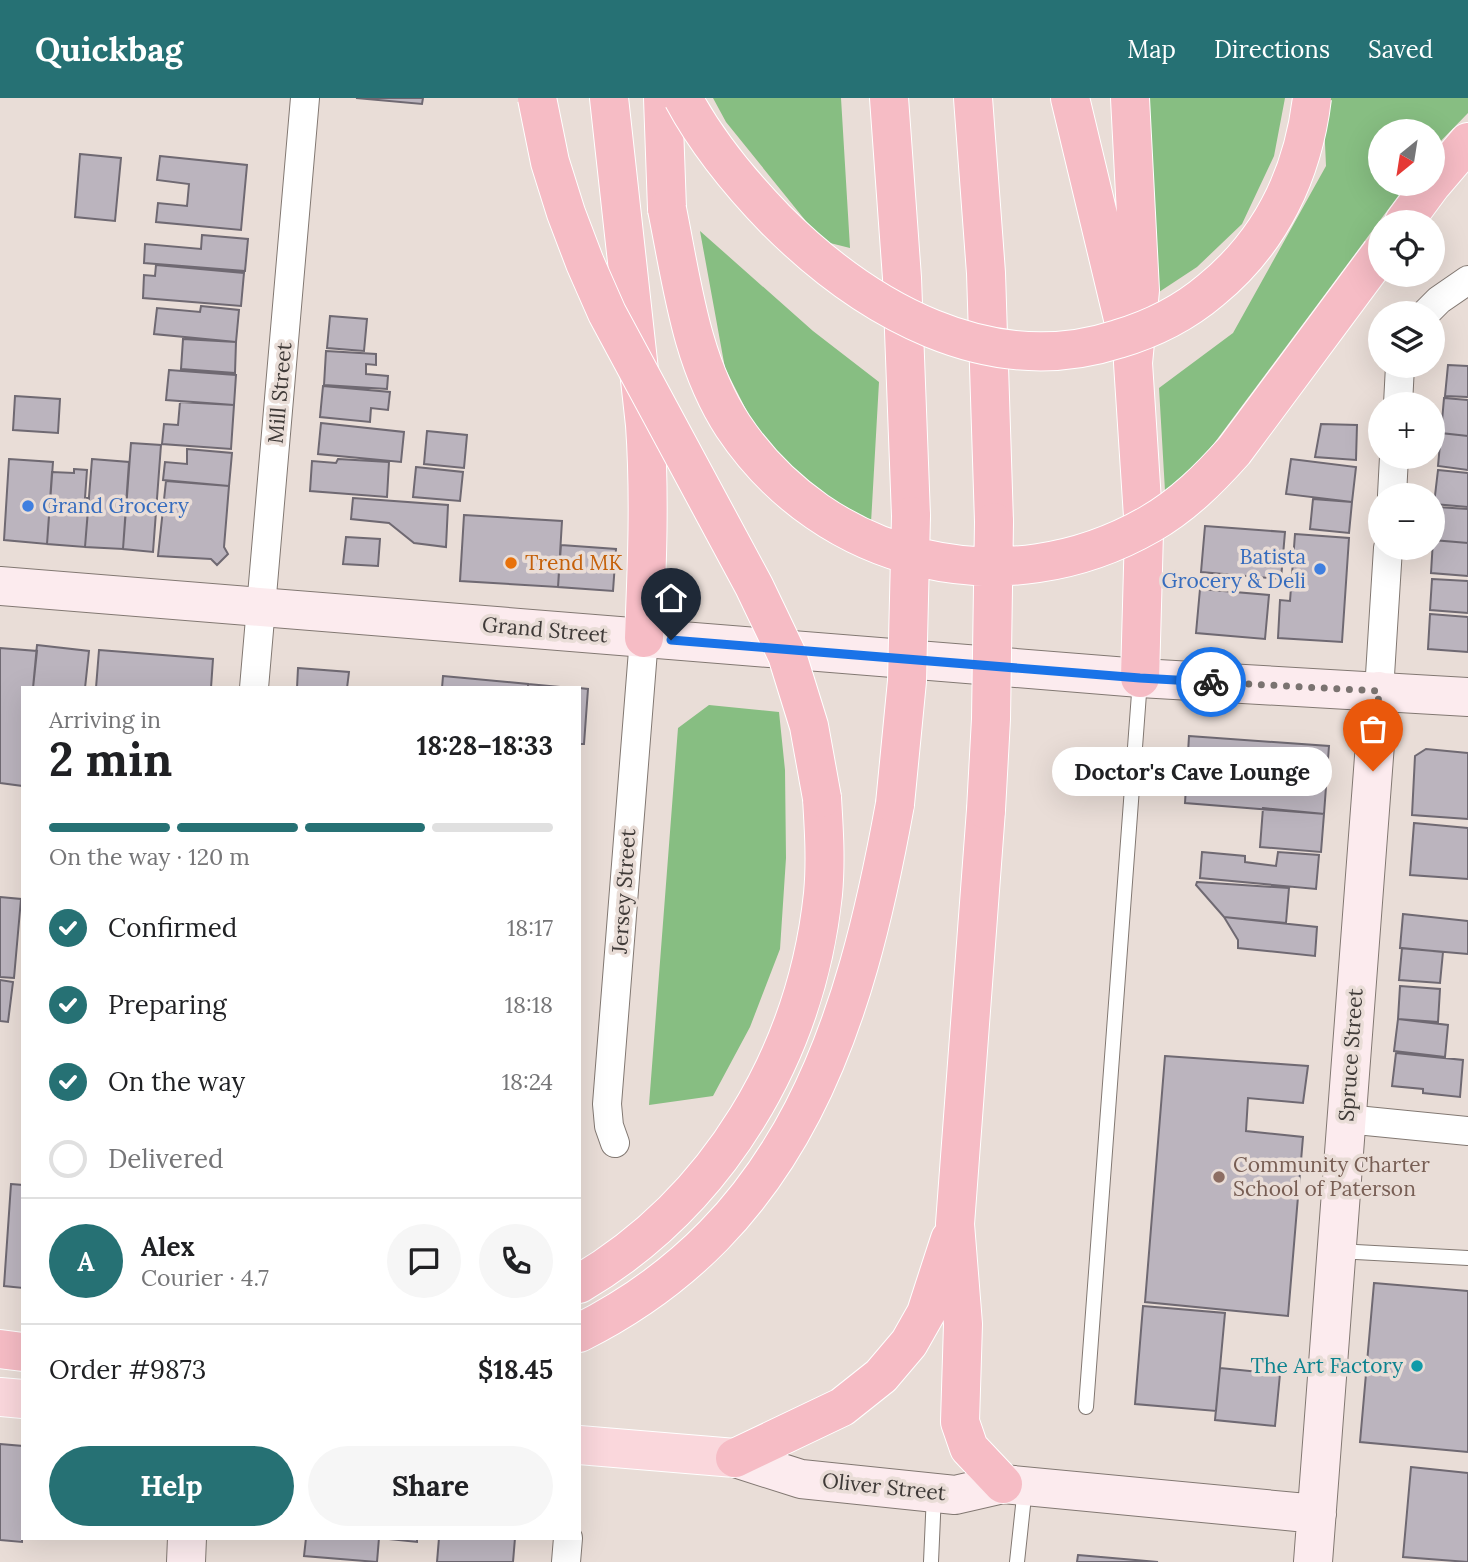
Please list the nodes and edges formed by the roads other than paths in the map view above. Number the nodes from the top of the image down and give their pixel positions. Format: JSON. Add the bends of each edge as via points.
{"nodes":[{"id":1,"x":305,"y":98,"type":"edge"},
{"id":2,"x":537,"y":98,"type":"edge"},
{"id":3,"x":609,"y":98,"type":"edge"},
{"id":4,"x":663,"y":98,"type":"edge"},
{"id":5,"x":683,"y":98,"type":"edge"},
{"id":6,"x":889,"y":98,"type":"edge"},
{"id":7,"x":973,"y":98,"type":"edge"},
{"id":8,"x":1070,"y":98,"type":"edge"},
{"id":9,"x":1130,"y":98,"type":"edge"},
{"id":10,"x":1312,"y":98,"type":"edge"},
{"id":11,"x":1468,"y":142,"type":"edge"},
{"id":12,"x":1446,"y":168,"type":"edge"},
{"id":13,"x":1368,"y":271,"type":"edge"},
{"id":14,"x":1468,"y":280,"type":"edge"},
{"id":15,"x":1438,"y":301,"type":"edge"},
{"id":16,"x":1133,"y":363,"type":"junction"},
{"id":17,"x":1387,"y":560,"type":"edge"},
{"id":18,"x":0,"y":586,"type":"edge"},
{"id":19,"x":262,"y":607,"type":"junction"},
{"id":20,"x":644,"y":638,"type":"junction"},
{"id":21,"x":1140,"y":678,"type":"junction"},
{"id":22,"x":254,"y":686,"type":"edge"},
{"id":23,"x":1379,"y":691,"type":"junction"},
{"id":24,"x":1468,"y":697,"type":"edge"},
{"id":25,"x":1346,"y":1119,"type":"junction"},
{"id":26,"x":1468,"y":1130,"type":"edge"},
{"id":27,"x":615,"y":1143,"type":"dead end"},
{"id":28,"x":955,"y":1224,"type":"junction"},
{"id":29,"x":1336,"y":1251,"type":"junction"},
{"id":30,"x":1468,"y":1258,"type":"edge"},
{"id":31,"x":581,"y":1283,"type":"edge"},
{"id":32,"x":581,"y":1332,"type":"edge"},
{"id":33,"x":0,"y":1349,"type":"edge"},
{"id":34,"x":21,"y":1352,"type":"edge"},
{"id":35,"x":0,"y":1397,"type":"edge"},
{"id":36,"x":21,"y":1399,"type":"edge"},
{"id":37,"x":1086,"y":1407,"type":"dead end"},
{"id":38,"x":581,"y":1445,"type":"edge"},
{"id":39,"x":734,"y":1458,"type":"junction"},
{"id":40,"x":1014,"y":1485,"type":"junction"},
{"id":41,"x":934,"y":1493,"type":"junction"},
{"id":42,"x":1317,"y":1514,"type":"junction"},
{"id":43,"x":187,"y":1540,"type":"edge"},
{"id":44,"x":568,"y":1540,"type":"edge"},
{"id":45,"x":186,"y":1562,"type":"edge"},
{"id":46,"x":566,"y":1562,"type":"edge"},
{"id":47,"x":930,"y":1562,"type":"edge"},
{"id":48,"x":1017,"y":1562,"type":"edge"},
{"id":49,"x":1312,"y":1562,"type":"edge"}],
"edges":[{"from":1,"to":19,"type":"street","name":"Mill Street"},
{"from":2,"to":31,"type":"highway","bridge":true,"via":[[566,213],[607,313],[787,655],[809,726],[822,798],[823,891],[817,937],[800,1004],[775,1069],[734,1139],[699,1185],[632,1249]]},
{"from":3,"to":20,"type":"highway","via":[[649,474]]},
{"from":4,"to":13,"type":"highway","bridge":true,"via":[[667,209],[695,342],[733,425],[754,454],[807,505],[848,531],[940,563],[976,567],[1037,564],[1085,554],[1152,523],[1182,503],[1234,451]]},
{"from":5,"to":10,"type":"highway","bridge":true,"via":[[710,142],[752,195],[836,273],[878,302],[944,334],[1001,349],[1034,352],[1104,344],[1137,333],[1199,300],[1226,278],[1250,252],[1287,193],[1300,161]]},
{"from":6,"to":32,"type":"highway","bridge":true,"via":[[902,278],[911,516],[907,681],[895,804],[866,944],[819,1077],[777,1157],[738,1211],[664,1281],[619,1313]]},
{"from":7,"to":28,"type":"highway","bridge":true,"via":[[986,273],[994,522],[986,810]]},
{"from":8,"to":16,"type":"highway"},
{"from":9,"to":16,"type":"highway","via":[[1140,290]]},
{"from":11,"to":12,"type":"highway"},
{"from":14,"to":15,"type":"street"},
{"from":16,"to":21,"type":"highway","via":[[1144,532]]},
{"from":17,"to":23,"type":"street","name":"Spruce Street"},
{"from":18,"to":19,"type":"main road","name":"Grand Street"},
{"from":19,"to":20,"type":"main road","name":"Grand Street"},
{"from":19,"to":22,"type":"street","name":"Mill Street"},
{"from":20,"to":21,"type":"main road","name":"Grand Street"},
{"from":20,"to":27,"type":"street","name":"Jersey Street","via":[[607,1104]]},
{"from":21,"to":23,"type":"main road","name":"Grand Street"},
{"from":21,"to":37,"type":"lane"},
{"from":23,"to":24,"type":"main road","name":"Grand Street"},
{"from":23,"to":25,"type":"main road","name":"Spruce Street"},
{"from":25,"to":26,"type":"street"},
{"from":25,"to":29,"type":"main road","name":"Spruce Street"},
{"from":28,"to":39,"type":"highway","via":[[926,1313],[909,1343],[881,1376],[842,1407]]},
{"from":28,"to":40,"type":"highway","via":[[963,1324],[960,1422],[969,1448]]},
{"from":29,"to":30,"type":"lane"},
{"from":29,"to":42,"type":"main road","name":"Spruce Street"},
{"from":33,"to":34,"type":"highway"},
{"from":35,"to":36,"type":"main road"},
{"from":38,"to":39,"type":"main road","name":"Oliver Street"},
{"from":39,"to":41,"type":"main road","name":"Oliver Street","via":[[801,1479]]},
{"from":40,"to":41,"type":"main road","name":"Oliver Street","via":[[955,1495]]},
{"from":40,"to":42,"type":"main road","name":"Oliver Street"},
{"from":40,"to":48,"type":"lane"},
{"from":41,"to":47,"type":"lane"},
{"from":42,"to":49,"type":"main road","name":"Spruce Street"},
{"from":43,"to":45,"type":"main road"},
{"from":44,"to":46,"type":"street"}]}
